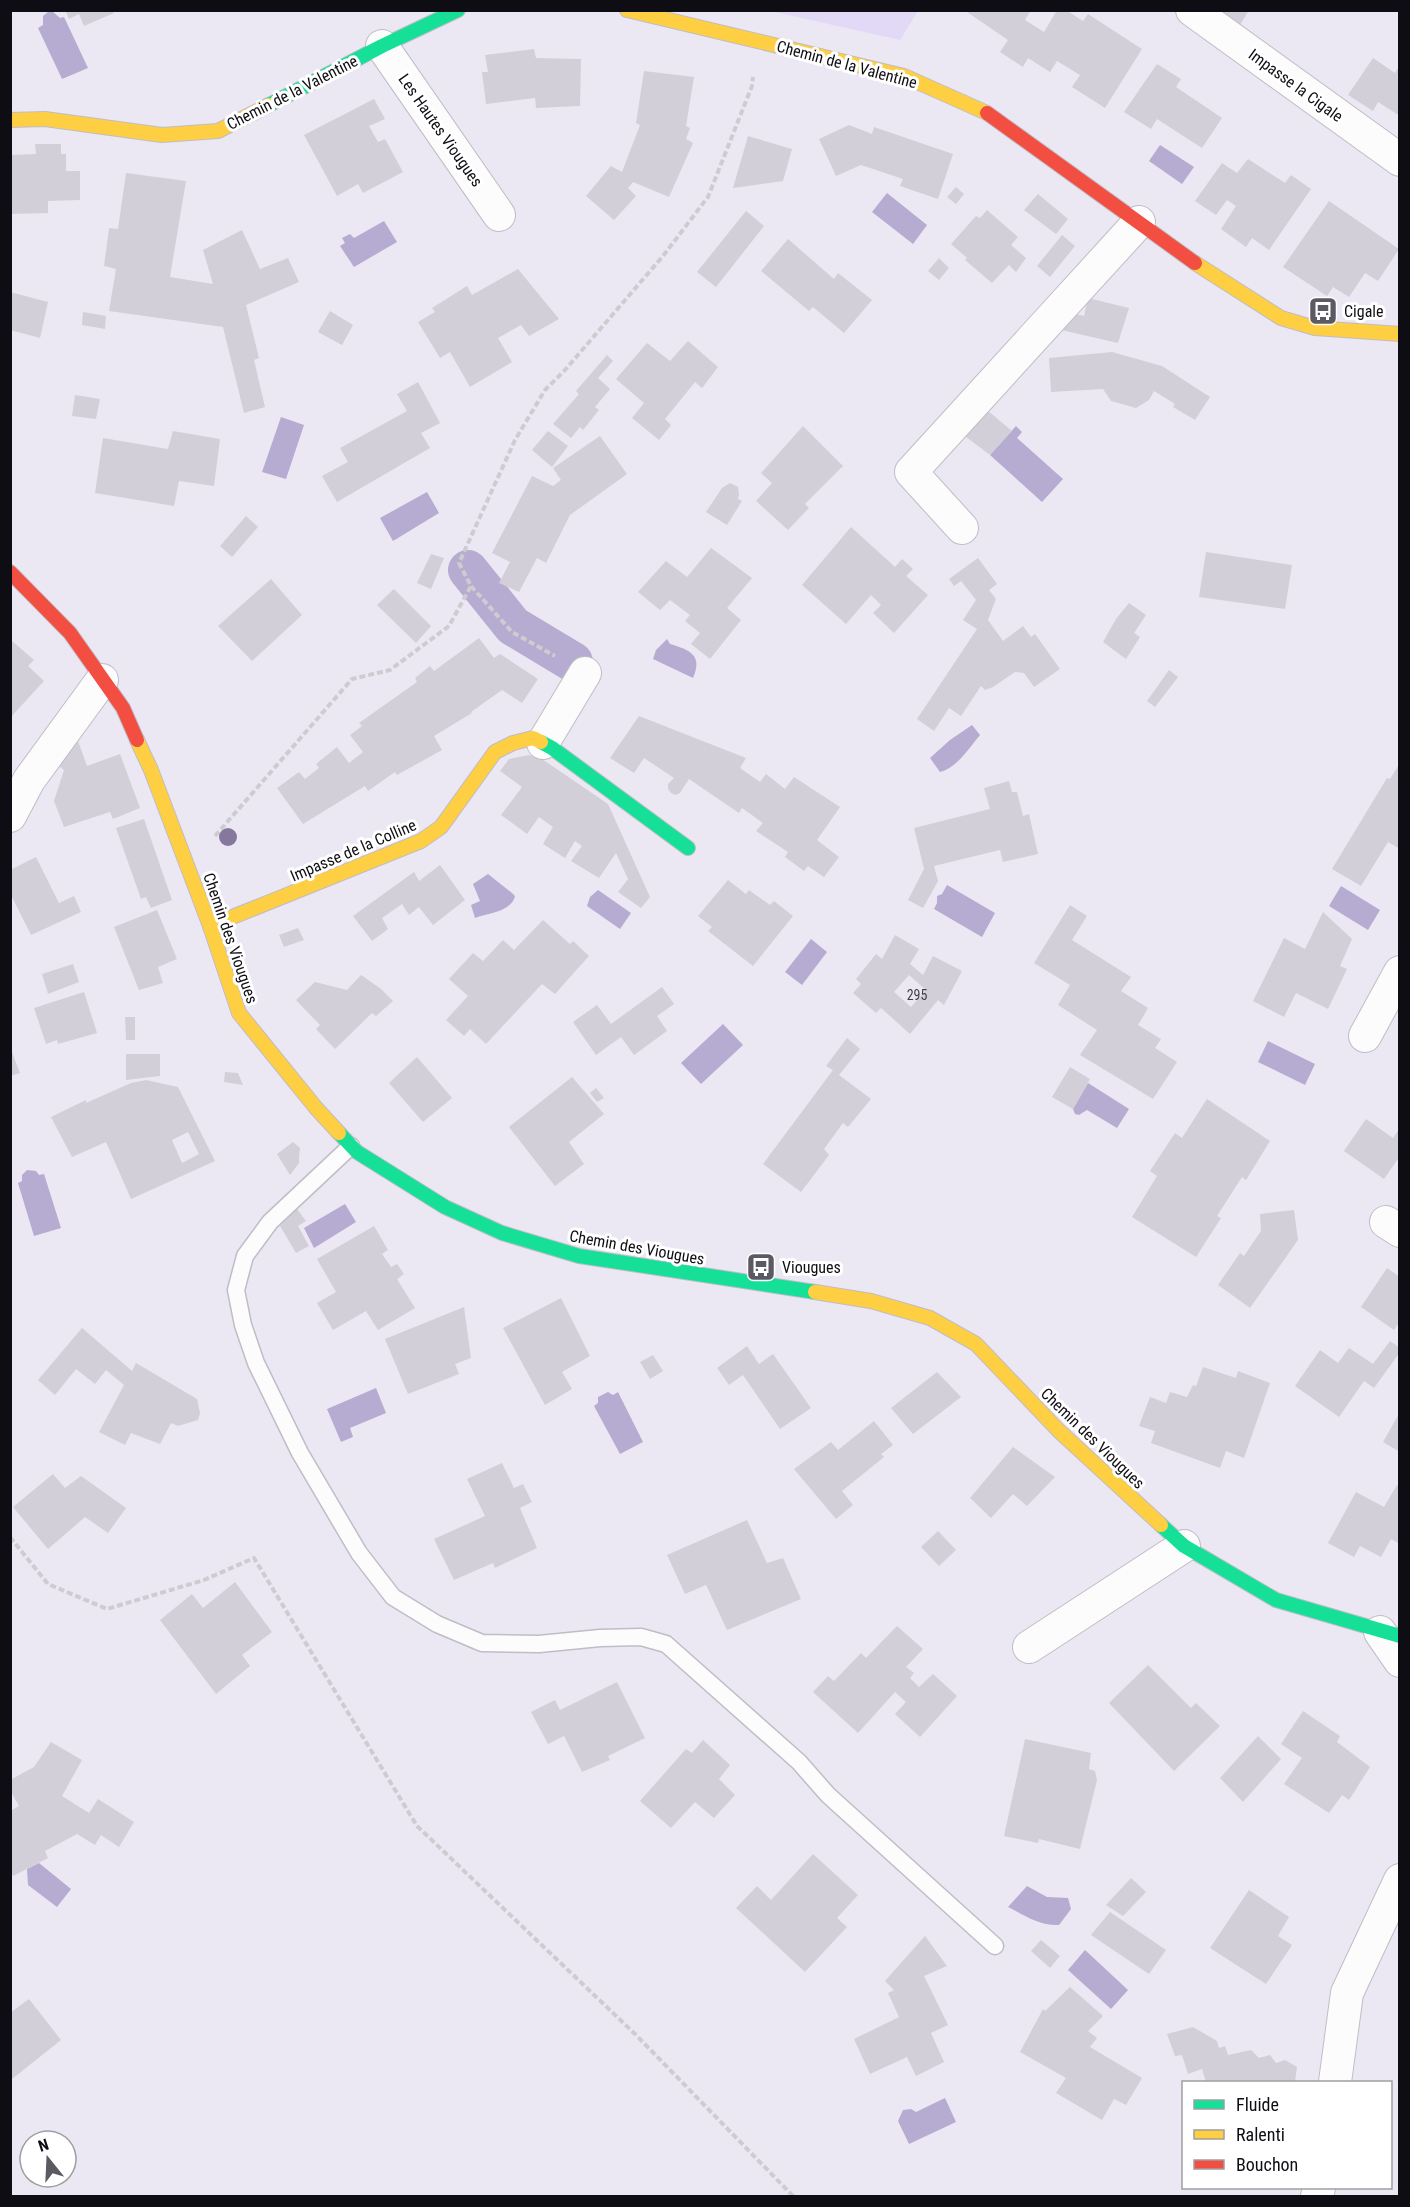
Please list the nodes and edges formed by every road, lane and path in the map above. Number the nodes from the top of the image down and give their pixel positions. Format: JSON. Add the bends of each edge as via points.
{"nodes":[{"id":1,"x":458,"y":10,"type":"edge"},
{"id":2,"x":627,"y":10,"type":"edge"},
{"id":3,"x":1192,"y":10,"type":"edge"},
{"id":4,"x":755,"y":40,"type":"junction"},
{"id":5,"x":382,"y":46,"type":"junction"},
{"id":6,"x":10,"y":120,"type":"edge"},
{"id":7,"x":1400,"y":160,"type":"edge"},
{"id":8,"x":499,"y":214,"type":"dead end"},
{"id":9,"x":1139,"y":222,"type":"junction"},
{"id":10,"x":1400,"y":334,"type":"edge"},
{"id":11,"x":962,"y":528,"type":"dead end"},
{"id":12,"x":10,"y":572,"type":"edge"},
{"id":13,"x":471,"y":586,"type":"junction"},
{"id":14,"x":585,"y":673,"type":"joint"},
{"id":15,"x":102,"y":680,"type":"junction"},
{"id":16,"x":543,"y":743,"type":"junction"},
{"id":17,"x":10,"y":816,"type":"edge"},
{"id":18,"x":212,"y":839,"type":"dead end"},
{"id":19,"x":688,"y":848,"type":"dead end"},
{"id":20,"x":210,"y":926,"type":"junction"},
{"id":21,"x":1400,"y":972,"type":"edge"},
{"id":22,"x":1365,"y":1036,"type":"dead end"},
{"id":23,"x":351,"y":1146,"type":"junction"},
{"id":24,"x":10,"y":1537,"type":"edge"},
{"id":25,"x":1184,"y":1546,"type":"junction"},
{"id":26,"x":1390,"y":1634,"type":"edge"},
{"id":27,"x":1029,"y":1647,"type":"dead end"},
{"id":28,"x":1400,"y":1661,"type":"edge"},
{"id":29,"x":1400,"y":1880,"type":"edge"},
{"id":30,"x":995,"y":1946,"type":"dead end"},
{"id":31,"x":1335,"y":2081,"type":"edge"},
{"id":32,"x":793,"y":2196,"type":"edge"}],
"edges":[{"from":1,"to":5,"type":"street","name":"Chemin de la Valentine"},
{"from":2,"to":4,"type":"street","name":"Chemin de la Valentine"},
{"from":3,"to":7,"type":"street","name":"Impasse la Cigale"},
{"from":4,"to":9,"type":"street","name":"Chemin de la Valentine","via":[[904,76],[984,111]]},
{"from":4,"to":13,"type":"path","via":[[752,86],[708,197],[663,256],[545,390],[515,440],[459,563]]},
{"from":5,"to":6,"type":"street","name":"Chemin de la Valentine","via":[[218,130],[162,135],[45,119]]},
{"from":5,"to":8,"type":"street","name":"Les Hautes Viougues"},
{"from":9,"to":10,"type":"street","name":"Chemin de la Valentine","via":[[1216,278],[1281,318],[1315,328]]},
{"from":9,"to":11,"type":"street","via":[[911,472]]},
{"from":12,"to":15,"type":"street","name":"Chemin des Viougues","via":[[69,633]]},
{"from":13,"to":14,"type":"path","via":[[512,632]]},
{"from":13,"to":18,"type":"path","via":[[449,626],[434,639],[390,670],[352,679]]},
{"from":14,"to":16,"type":"street"},
{"from":15,"to":17,"type":"street","via":[[29,780]]},
{"from":15,"to":20,"type":"street","name":"Chemin des Viougues","via":[[123,708],[151,770]]},
{"from":16,"to":19,"type":"street"},
{"from":16,"to":20,"type":"street","name":"Impasse de la Colline","via":[[533,738],[495,752],[441,827],[421,841]]},
{"from":20,"to":23,"type":"street","name":"Chemin des Viougues","via":[[239,1014]]},
{"from":21,"to":22,"type":"street"},
{"from":23,"to":25,"type":"street","name":"Chemin des Viougues","via":[[445,1207],[502,1233],[579,1256],[871,1301],[930,1318],[976,1344],[1059,1431]]},
{"from":23,"to":30,"type":"lane","via":[[270,1222],[244,1256],[236,1290],[256,1363],[300,1453],[359,1553],[393,1597],[437,1624],[482,1643],[539,1644],[641,1637],[666,1644],[799,1762],[828,1795]]},
{"from":24,"to":32,"type":"path","via":[[48,1584],[107,1609],[204,1580],[254,1558],[417,1826],[634,2034]]},
{"from":25,"to":26,"type":"street","name":"Chemin des Viougues","via":[[1276,1600]]},
{"from":25,"to":27,"type":"street"},
{"from":26,"to":28,"type":"street"},
{"from":29,"to":31,"type":"street","via":[[1347,1993]]}]}
